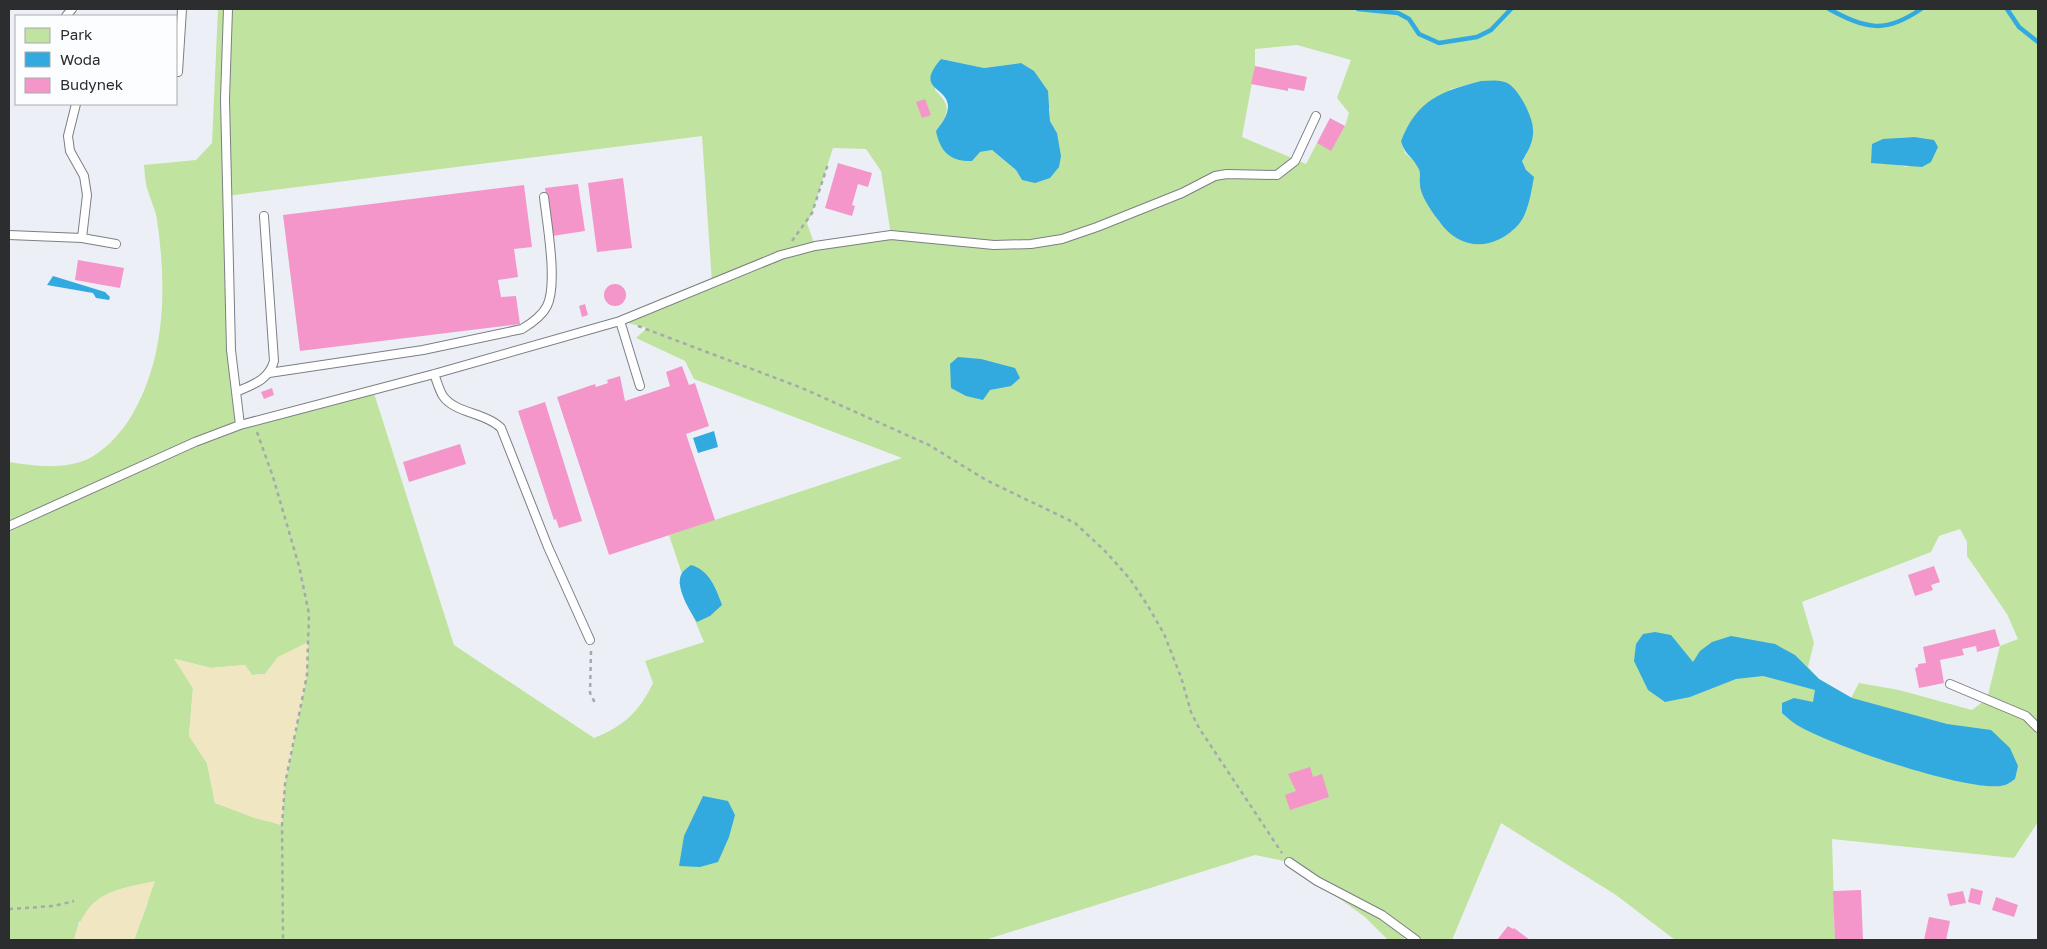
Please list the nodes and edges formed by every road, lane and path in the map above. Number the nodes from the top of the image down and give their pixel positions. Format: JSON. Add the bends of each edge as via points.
{"nodes":[{"id":1,"x":182,"y":9,"type":"edge"},
{"id":2,"x":228,"y":9,"type":"edge"},
{"id":3,"x":178,"y":72,"type":"dead end"},
{"id":4,"x":76,"y":105,"type":"edge"},
{"id":5,"x":1316,"y":116,"type":"dead end"},
{"id":6,"x":828,"y":164,"type":"dead end"},
{"id":7,"x":544,"y":197,"type":"dead end"},
{"id":8,"x":264,"y":216,"type":"dead end"},
{"id":9,"x":9,"y":235,"type":"edge"},
{"id":10,"x":82,"y":238,"type":"junction"},
{"id":11,"x":116,"y":244,"type":"dead end"},
{"id":12,"x":781,"y":255,"type":"junction"},
{"id":13,"x":620,"y":321,"type":"junction"},
{"id":14,"x":269,"y":373,"type":"junction"},
{"id":15,"x":434,"y":374,"type":"junction"},
{"id":16,"x":640,"y":386,"type":"dead end"},
{"id":17,"x":236,"y":392,"type":"junction"},
{"id":18,"x":254,"y":421,"type":"junction"},
{"id":19,"x":240,"y":425,"type":"junction"},
{"id":20,"x":9,"y":526,"type":"edge"},
{"id":21,"x":590,"y":640,"type":"joint"},
{"id":22,"x":1950,"y":684,"type":"dead end"},
{"id":23,"x":595,"y":703,"type":"dead end"},
{"id":24,"x":2038,"y":728,"type":"edge"},
{"id":25,"x":1289,"y":862,"type":"joint"},
{"id":26,"x":74,"y":901,"type":"dead end"},
{"id":27,"x":9,"y":909,"type":"edge"},
{"id":28,"x":283,"y":940,"type":"edge"},
{"id":29,"x":1416,"y":940,"type":"edge"}],
"edges":[{"from":1,"to":3,"type":"lane"},
{"from":2,"to":17,"type":"lane","via":[[226,145],[231,350]]},
{"from":4,"to":10,"type":"lane","via":[[68,136],[70,151],[84,176],[88,195]]},
{"from":5,"to":12,"type":"lane","via":[[1295,161],[1277,175],[1215,176],[1182,193],[1062,239],[994,245],[891,235],[843,241]]},
{"from":6,"to":12,"type":"path","via":[[812,213]]},
{"from":7,"to":14,"type":"lane","via":[[552,290],[547,306],[530,324],[522,329],[423,350]]},
{"from":8,"to":14,"type":"lane","via":[[274,348],[274,361]]},
{"from":9,"to":10,"type":"lane"},
{"from":10,"to":11,"type":"lane"},
{"from":12,"to":13,"type":"lane"},
{"from":13,"to":15,"type":"lane"},
{"from":13,"to":16,"type":"lane"},
{"from":13,"to":25,"type":"path","via":[[648,328],[793,385],[929,445],[986,480],[1075,523],[1130,579],[1148,606],[1164,634],[1199,728]]},
{"from":14,"to":17,"type":"lane"},
{"from":15,"to":18,"type":"lane"},
{"from":15,"to":21,"type":"lane","via":[[448,401],[490,419],[501,428],[548,547]]},
{"from":17,"to":19,"type":"lane"},
{"from":18,"to":19,"type":"lane"},
{"from":18,"to":28,"type":"path","via":[[299,566],[309,614],[307,675],[286,784],[282,825]]},
{"from":19,"to":20,"type":"lane"},
{"from":21,"to":23,"type":"path","via":[[590,693]]},
{"from":22,"to":24,"type":"lane","via":[[2026,716]]},
{"from":25,"to":29,"type":"lane","via":[[1316,881],[1382,916]]},
{"from":26,"to":27,"type":"path","via":[[54,906]]}]}
